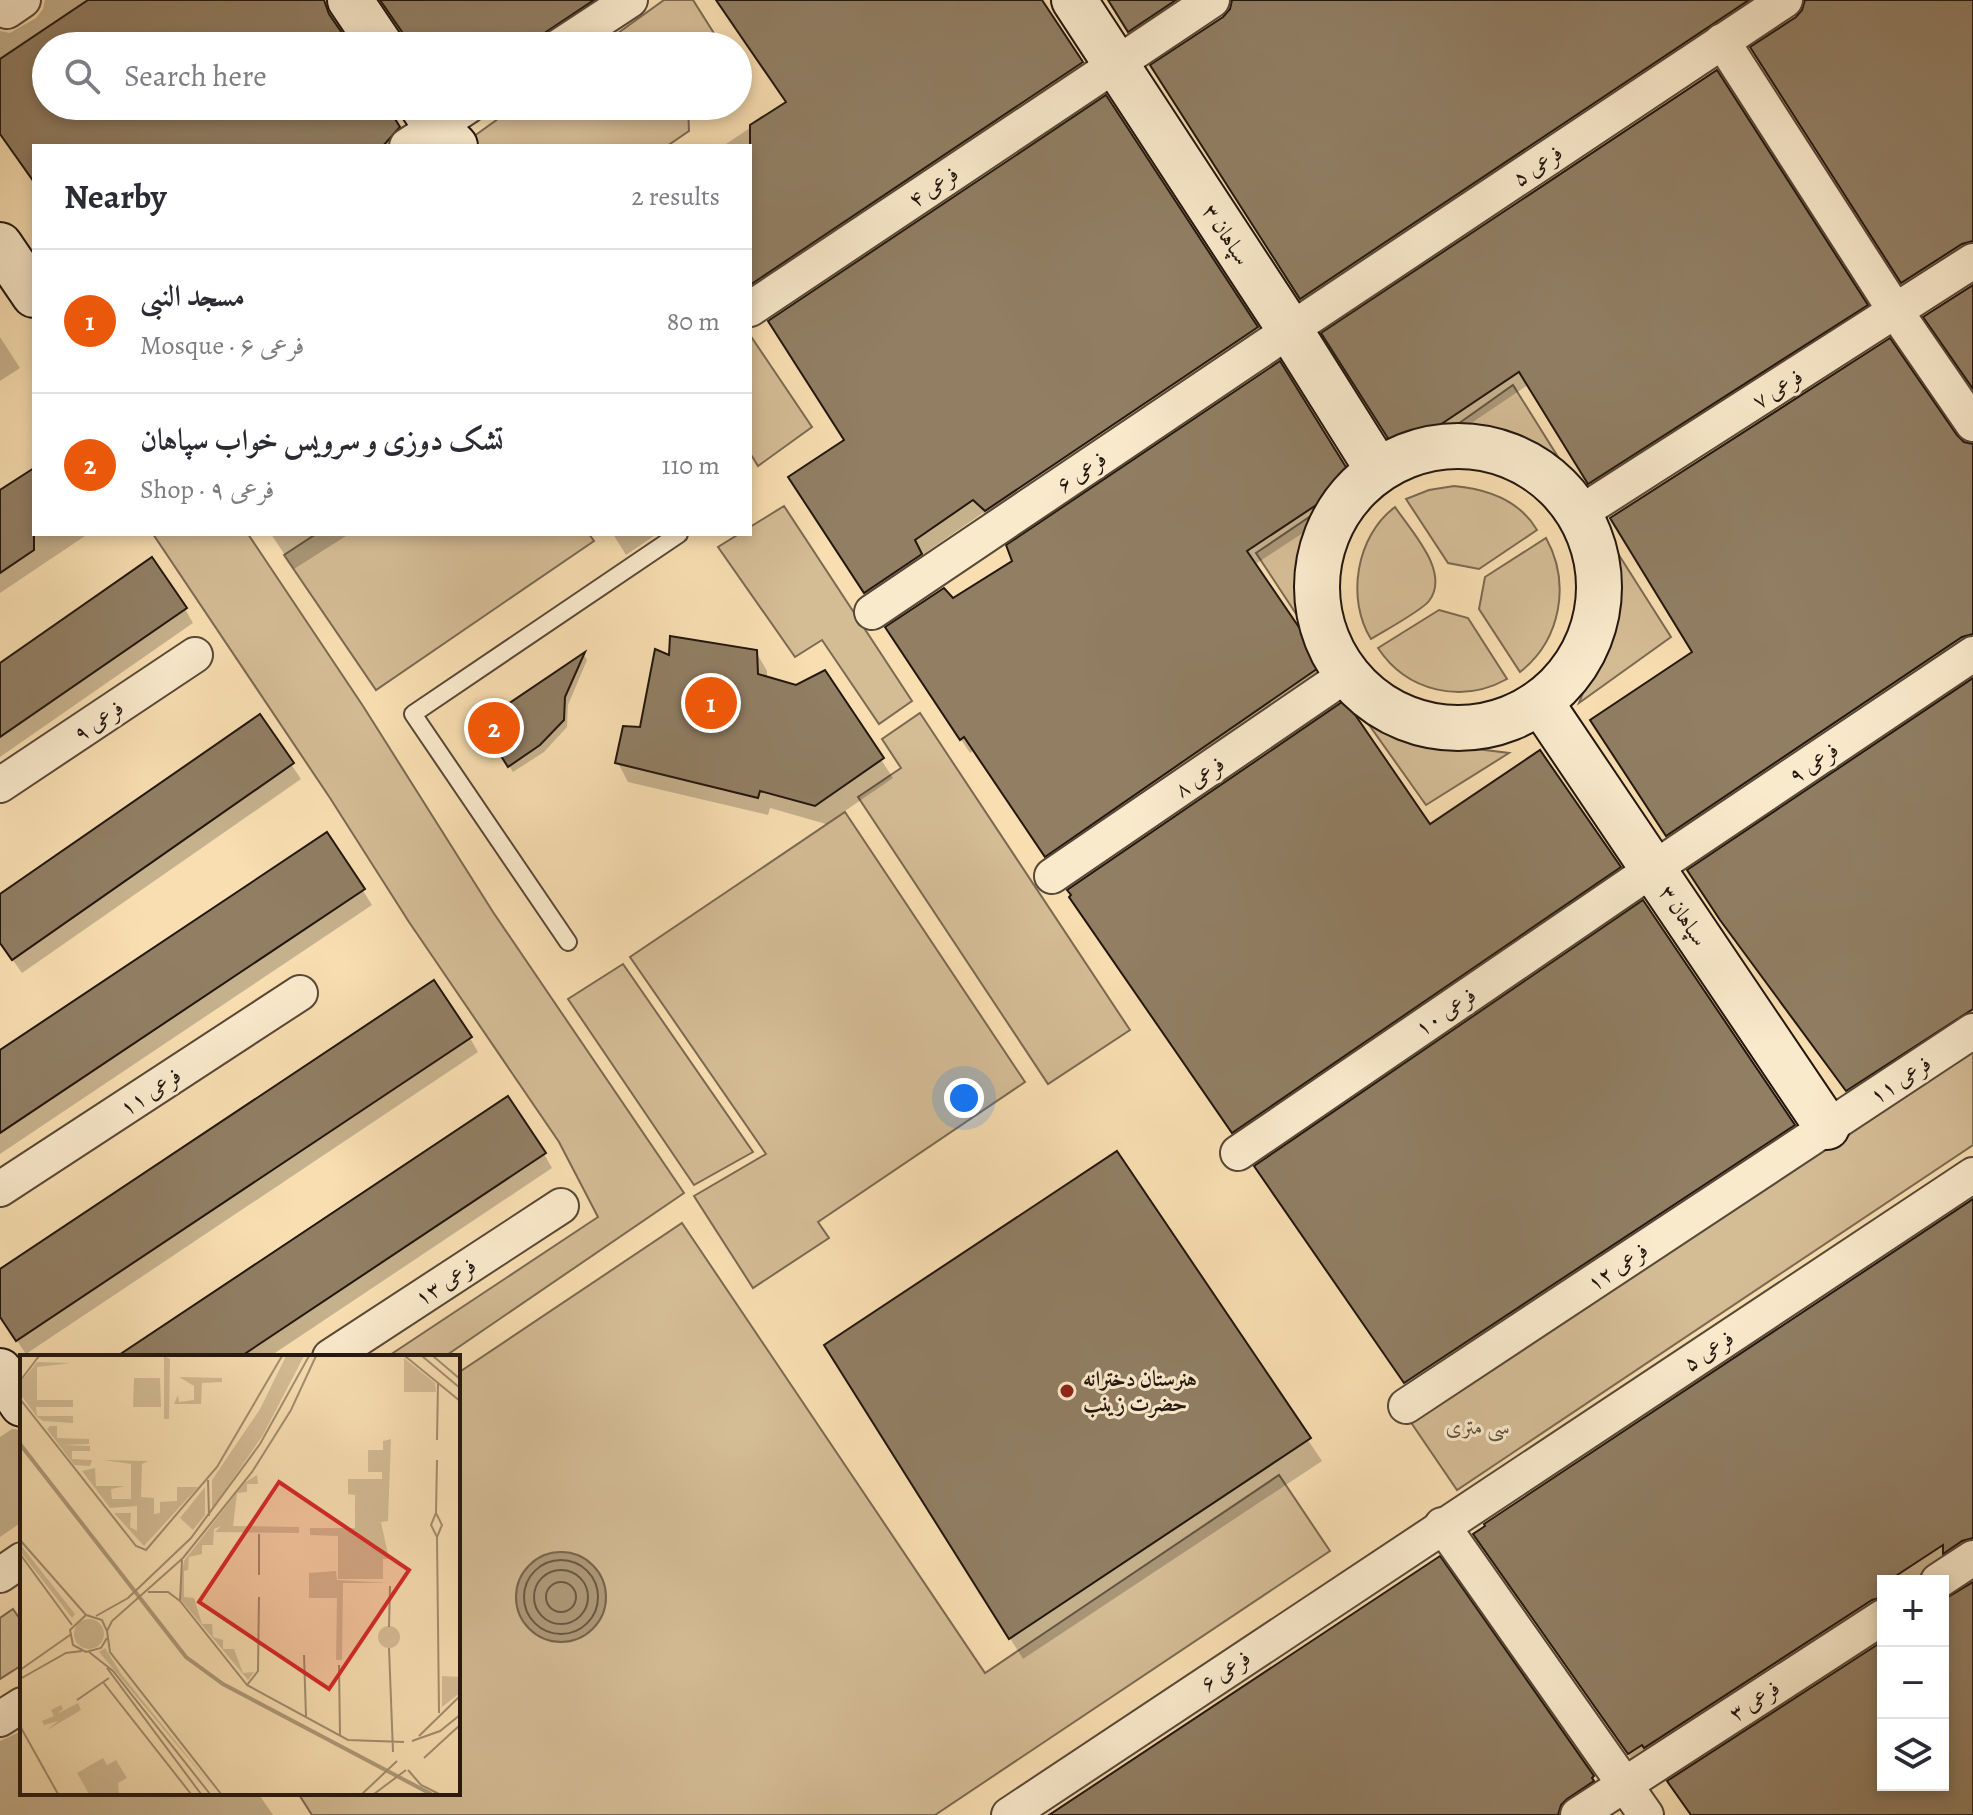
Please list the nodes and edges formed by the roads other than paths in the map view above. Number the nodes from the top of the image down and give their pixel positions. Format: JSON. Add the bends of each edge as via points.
{"nodes":[{"id":1,"x":350,"y":0,"type":"edge"},
{"id":2,"x":630,"y":0,"type":"edge"},
{"id":3,"x":1074,"y":0,"type":"edge"},
{"id":4,"x":1212,"y":0,"type":"edge"},
{"id":5,"x":1785,"y":0,"type":"edge"},
{"id":6,"x":372,"y":32,"type":"edge"},
{"id":7,"x":581,"y":32,"type":"edge"},
{"id":8,"x":1722,"y":41,"type":"junction"},
{"id":9,"x":1115,"y":64,"type":"junction"},
{"id":10,"x":0,"y":245,"type":"edge"},
{"id":11,"x":1973,"y":261,"type":"edge"},
{"id":12,"x":32,"y":292,"type":"edge"},
{"id":13,"x":752,"y":308,"type":"edge"},
{"id":14,"x":1896,"y":312,"type":"junction"},
{"id":15,"x":1290,"y":330,"type":"junction"},
{"id":16,"x":1973,"y":424,"type":"edge"},
{"id":17,"x":1378,"y":470,"type":"junction"},
{"id":18,"x":1580,"y":513,"type":"junction"},
{"id":19,"x":676,"y":536,"type":"edge"},
{"id":20,"x":872,"y":612,"type":"dead end"},
{"id":21,"x":1973,"y":654,"type":"edge"},
{"id":22,"x":195,"y":655,"type":"dead end"},
{"id":23,"x":1346,"y":675,"type":"junction"},
{"id":24,"x":1541,"y":703,"type":"junction"},
{"id":25,"x":0,"y":785,"type":"edge"},
{"id":26,"x":1653,"y":869,"type":"junction"},
{"id":27,"x":1052,"y":876,"type":"dead end"},
{"id":28,"x":568,"y":942,"type":"dead end"},
{"id":29,"x":300,"y":993,"type":"dead end"},
{"id":30,"x":1973,"y":1031,"type":"edge"},
{"id":31,"x":1827,"y":1127,"type":"junction"},
{"id":32,"x":1238,"y":1153,"type":"dead end"},
{"id":33,"x":1973,"y":1175,"type":"edge"},
{"id":34,"x":0,"y":1189,"type":"edge"},
{"id":35,"x":561,"y":1206,"type":"dead end"},
{"id":36,"x":333,"y":1355,"type":"edge"},
{"id":37,"x":0,"y":1371,"type":"edge"},
{"id":38,"x":20,"y":1401,"type":"edge"},
{"id":39,"x":1406,"y":1406,"type":"dead end"},
{"id":40,"x":1442,"y":1525,"type":"junction"},
{"id":41,"x":1973,"y":1558,"type":"edge"},
{"id":42,"x":20,"y":1561,"type":"edge"},
{"id":43,"x":0,"y":1575,"type":"edge"},
{"id":44,"x":1947,"y":1575,"type":"edge"},
{"id":45,"x":1877,"y":1621,"type":"edge"},
{"id":46,"x":20,"y":1706,"type":"edge"},
{"id":47,"x":0,"y":1719,"type":"edge"},
{"id":48,"x":1624,"y":1784,"type":"junction"},
{"id":49,"x":1009,"y":1815,"type":"edge"},
{"id":50,"x":1578,"y":1815,"type":"edge"},
{"id":51,"x":1646,"y":1815,"type":"edge"}],
"edges":[{"from":1,"to":6,"type":"street"},
{"from":2,"to":7,"type":"street"},
{"from":3,"to":9,"type":"street","name":"سپاهان ۳"},
{"from":4,"to":9,"type":"street"},
{"from":5,"to":8,"type":"street","name":"فرعی ۵"},
{"from":8,"to":14,"type":"street"},
{"from":8,"to":15,"type":"street","name":"فرعی ۵"},
{"from":9,"to":13,"type":"street","name":"فرعی ۴"},
{"from":9,"to":15,"type":"street","name":"سپاهان ۳"},
{"from":10,"to":12,"type":"street"},
{"from":11,"to":14,"type":"street","name":"فرعی ۷"},
{"from":14,"to":16,"type":"street"},
{"from":14,"to":18,"type":"street","name":"فرعی ۷"},
{"from":15,"to":17,"type":"street","name":"سپاهان ۳"},
{"from":15,"to":20,"type":"street","name":"فرعی ۶"},
{"from":17,"to":18,"type":"street","via":[[1419,451],[1465,445],[1510,455],[1549,478]]},
{"from":17,"to":23,"type":"street","via":[[1344,502],[1320,559],[1316,589],[1324,635]]},
{"from":18,"to":24,"type":"street","via":[[1596,552],[1600,594],[1591,636],[1571,673]]},
{"from":19,"to":28,"type":"lane","via":[[413,714]]},
{"from":21,"to":26,"type":"street","name":"فرعی ۹"},
{"from":22,"to":25,"type":"street","name":"فرعی ۹"},
{"from":23,"to":24,"type":"street","via":[[1377,705],[1416,723],[1459,729],[1502,722]]},
{"from":23,"to":27,"type":"street","name":"فرعی ۸"},
{"from":24,"to":26,"type":"street","name":"سپاهان ۳"},
{"from":26,"to":31,"type":"street","name":"سپاهان ۳"},
{"from":26,"to":32,"type":"street","name":"فرعی ۱۰"},
{"from":29,"to":34,"type":"street","name":"فرعی ۱۱"},
{"from":30,"to":31,"type":"street","name":"فرعی ۱۱"},
{"from":31,"to":39,"type":"street","name":"فرعی ۱۲"},
{"from":33,"to":40,"type":"street","name":"فرعی ۵"},
{"from":35,"to":36,"type":"street","name":"فرعی ۱۳"},
{"from":37,"to":38,"type":"street"},
{"from":40,"to":48,"type":"street"},
{"from":40,"to":49,"type":"street","name":"فرعی ۶"},
{"from":41,"to":44,"type":"street"},
{"from":42,"to":43,"type":"street"},
{"from":45,"to":48,"type":"street","name":"فرعی ۳"},
{"from":46,"to":47,"type":"street"},
{"from":48,"to":50,"type":"street"},
{"from":48,"to":51,"type":"street"}]}
